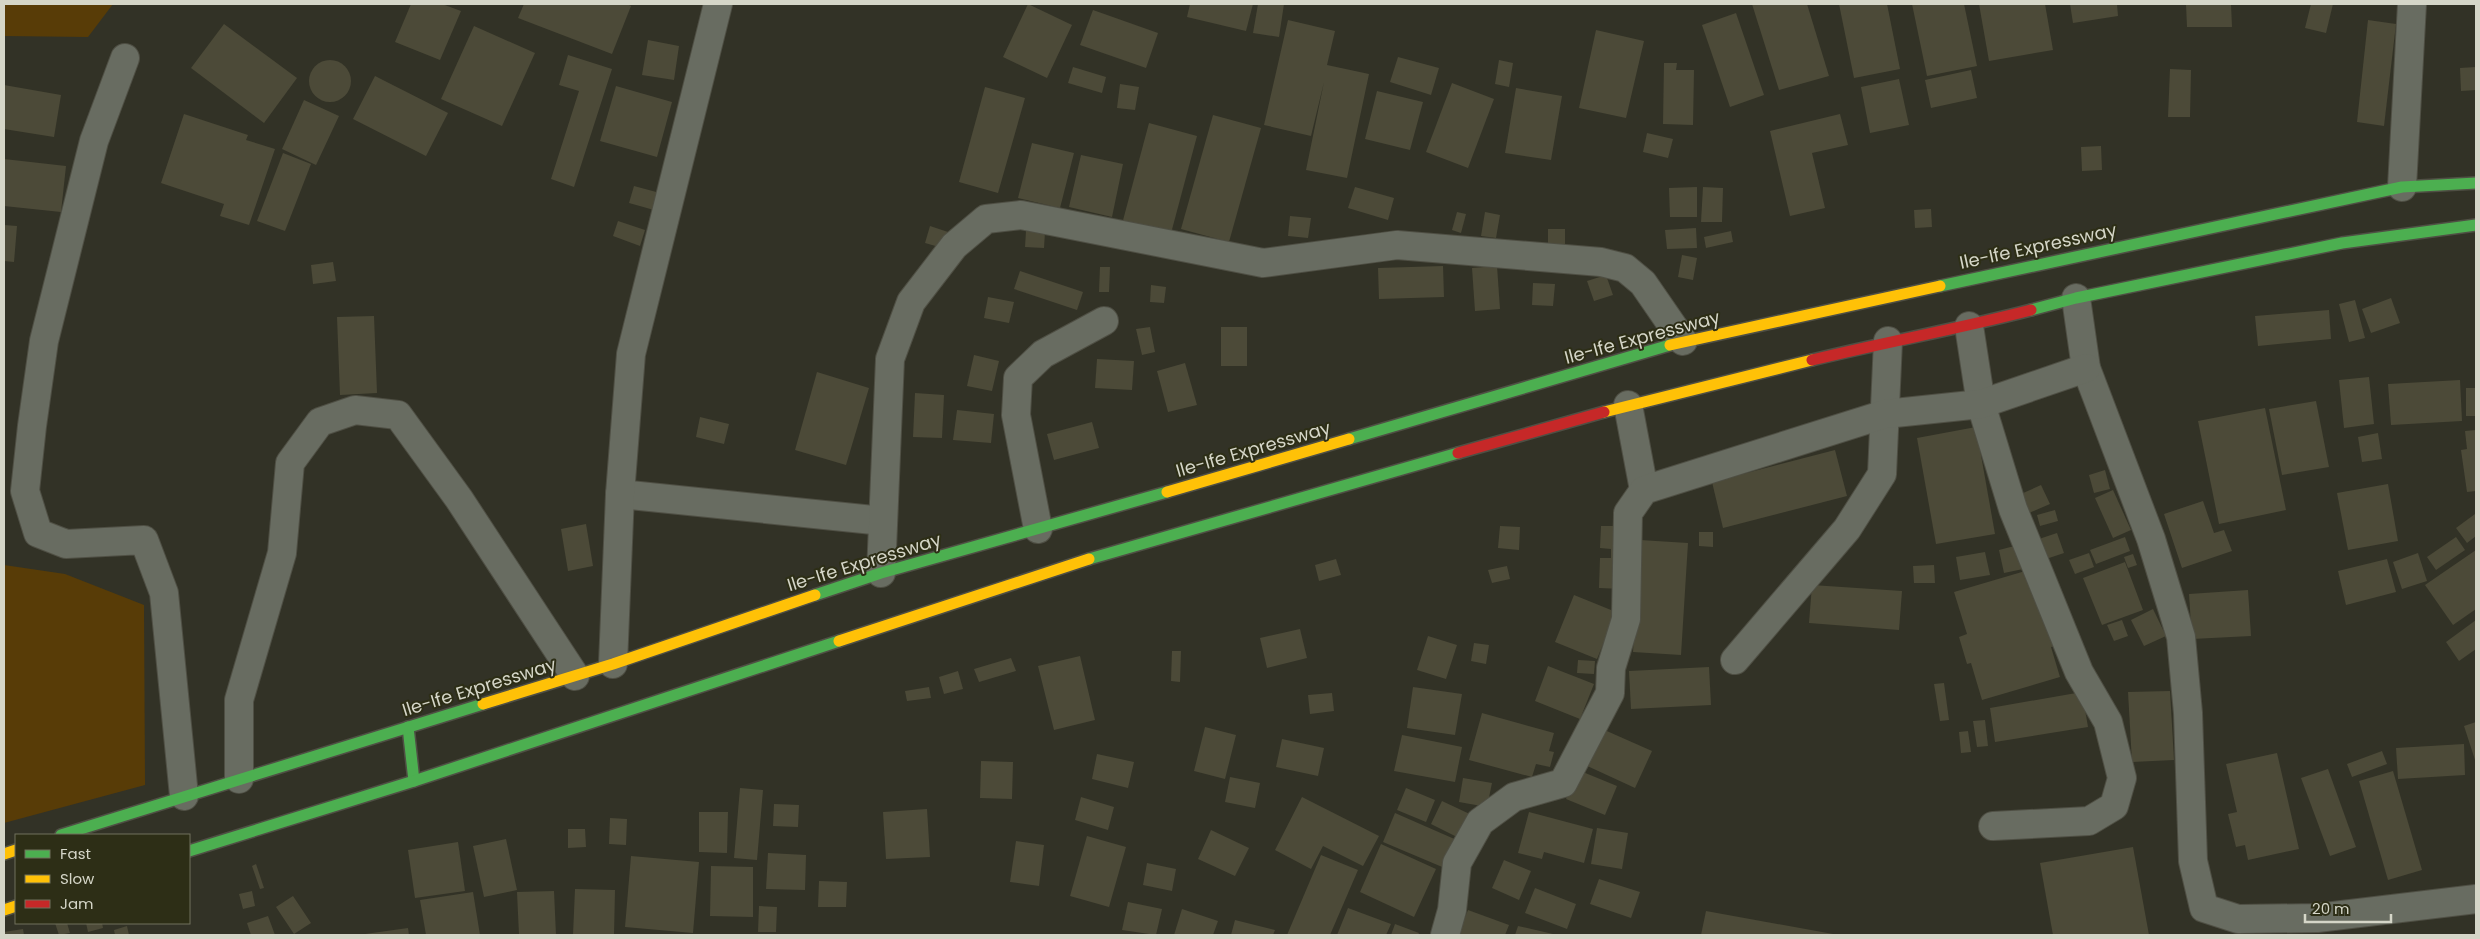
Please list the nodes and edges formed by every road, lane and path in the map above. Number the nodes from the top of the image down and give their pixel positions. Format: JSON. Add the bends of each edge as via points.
{"nodes":[{"id":1,"x":718,"y":4,"type":"edge"},
{"id":2,"x":2412,"y":4,"type":"edge"},
{"id":3,"x":125,"y":58,"type":"dead end"},
{"id":4,"x":2476,"y":183,"type":"edge"},
{"id":5,"x":2402,"y":187,"type":"junction"},
{"id":6,"x":2476,"y":225,"type":"edge"},
{"id":7,"x":2076,"y":298,"type":"junction"},
{"id":8,"x":1104,"y":321,"type":"dead end"},
{"id":9,"x":1969,"y":326,"type":"junction"},
{"id":10,"x":1684,"y":341,"type":"junction"},
{"id":11,"x":1888,"y":341,"type":"junction"},
{"id":12,"x":2086,"y":368,"type":"junction"},
{"id":13,"x":1981,"y":404,"type":"junction"},
{"id":14,"x":1628,"y":405,"type":"junction"},
{"id":15,"x":1885,"y":414,"type":"junction"},
{"id":16,"x":1644,"y":490,"type":"junction"},
{"id":17,"x":620,"y":494,"type":"junction"},
{"id":18,"x":883,"y":521,"type":"junction"},
{"id":19,"x":1038,"y":529,"type":"junction"},
{"id":20,"x":881,"y":573,"type":"junction"},
{"id":21,"x":1735,"y":660,"type":"dead end"},
{"id":22,"x":613,"y":664,"type":"junction"},
{"id":23,"x":575,"y":676,"type":"junction"},
{"id":24,"x":408,"y":727,"type":"junction"},
{"id":25,"x":239,"y":779,"type":"junction"},
{"id":26,"x":414,"y":780,"type":"junction"},
{"id":27,"x":184,"y":796,"type":"junction"},
{"id":28,"x":1993,"y":826,"type":"dead end"},
{"id":29,"x":64,"y":834,"type":"edge"},
{"id":30,"x":190,"y":851,"type":"edge"},
{"id":31,"x":2476,"y":899,"type":"edge"},
{"id":32,"x":1445,"y":935,"type":"edge"}],
"edges":[{"from":1,"to":17,"type":"street","via":[[631,354]]},
{"from":2,"to":5,"type":"street"},
{"from":3,"to":27,"type":"street","via":[[94,141],[44,341],[25,491],[38,533],[66,544],[144,540],[164,593]]},
{"from":4,"to":5,"type":"main road","name":"Ile-Ife Expressway"},
{"from":5,"to":10,"type":"main road","name":"Ile-Ife Expressway"},
{"from":6,"to":7,"type":"main road","via":[[2342,243]]},
{"from":7,"to":9,"type":"main road"},
{"from":7,"to":12,"type":"street"},
{"from":8,"to":19,"type":"street","via":[[1043,354],[1018,378],[1016,415]]},
{"from":9,"to":11,"type":"main road"},
{"from":9,"to":13,"type":"street"},
{"from":10,"to":18,"type":"street","via":[[1643,283],[1626,268],[1601,262],[1397,245],[1263,263],[1021,215],[986,219],[954,246],[912,302],[890,358]]},
{"from":10,"to":19,"type":"main road","name":"Ile-Ife Expressway"},
{"from":11,"to":14,"type":"main road"},
{"from":11,"to":15,"type":"street"},
{"from":12,"to":13,"type":"street"},
{"from":12,"to":31,"type":"street","via":[[2151,539],[2181,637],[2188,713],[2193,861],[2204,908],[2238,919],[2317,918]]},
{"from":13,"to":15,"type":"street"},
{"from":13,"to":28,"type":"street","via":[[2013,509],[2078,672],[2108,722],[2122,778],[2114,806],[2089,820]]},
{"from":14,"to":16,"type":"street"},
{"from":14,"to":26,"type":"main road","via":[[1127,546]]},
{"from":15,"to":16,"type":"street"},
{"from":15,"to":21,"type":"street","via":[[1882,474],[1846,529]]},
{"from":16,"to":32,"type":"street","via":[[1628,513],[1626,619],[1611,668],[1610,693],[1563,783],[1514,797],[1480,822],[1457,863],[1452,910]]},
{"from":17,"to":18,"type":"street"},
{"from":17,"to":22,"type":"street"},
{"from":18,"to":20,"type":"street"},
{"from":19,"to":20,"type":"main road","name":"Ile-Ife Expressway"},
{"from":20,"to":22,"type":"main road","name":"Ile-Ife Expressway"},
{"from":22,"to":23,"type":"main road","name":"Ile-Ife Expressway"},
{"from":23,"to":24,"type":"main road","name":"Ile-Ife Expressway"},
{"from":23,"to":25,"type":"street","via":[[454,491],[398,415],[355,410],[320,422],[290,463],[282,553],[239,700]]},
{"from":24,"to":25,"type":"main road","name":"Ile-Ife Expressway"},
{"from":24,"to":26,"type":"main road"},
{"from":25,"to":27,"type":"main road","name":"Ile-Ife Expressway"},
{"from":26,"to":30,"type":"main road"},
{"from":27,"to":29,"type":"main road","name":"Ile-Ife Expressway"}]}
